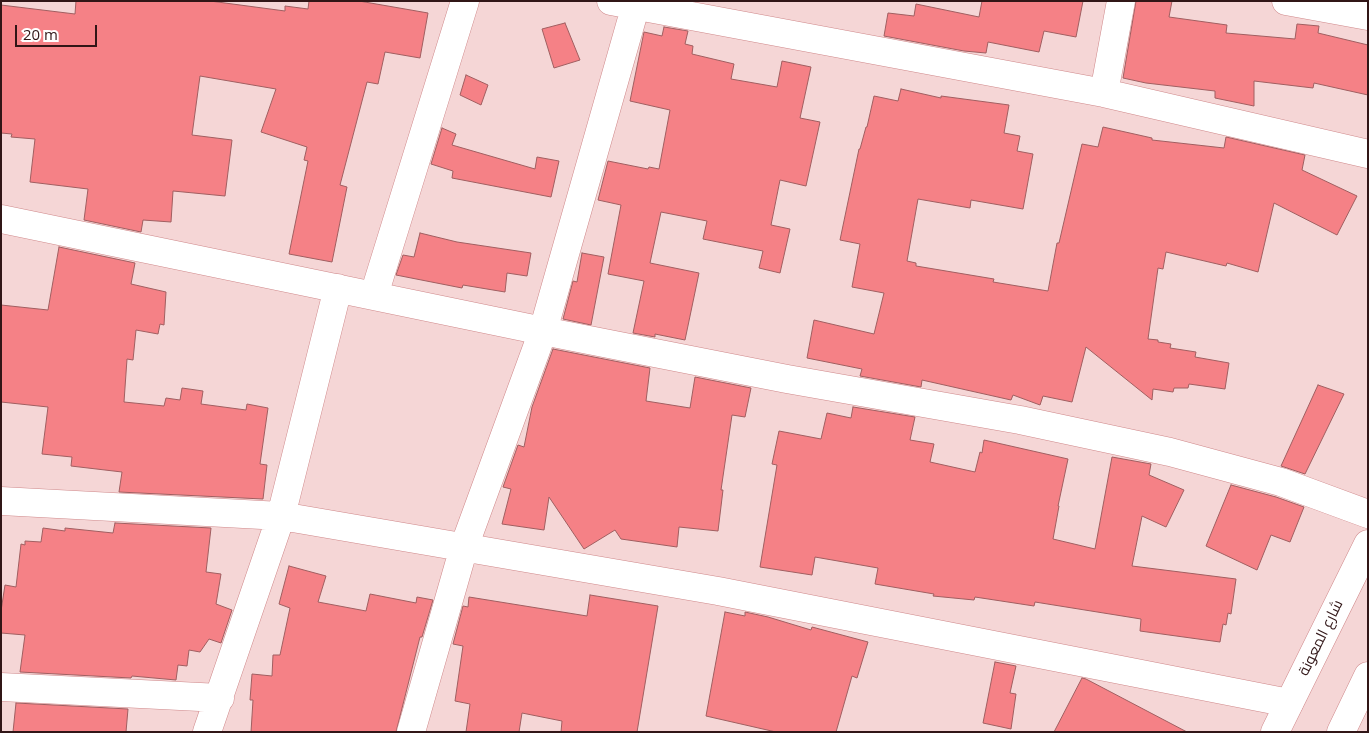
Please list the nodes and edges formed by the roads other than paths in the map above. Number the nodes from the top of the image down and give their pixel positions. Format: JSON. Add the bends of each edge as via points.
{"nodes":[{"id":1,"x":465,"y":1,"type":"edge"},
{"id":2,"x":1121,"y":1,"type":"edge"},
{"id":3,"x":1286,"y":1,"type":"edge"},
{"id":4,"x":628,"y":3,"type":"edge"},
{"id":5,"x":1368,"y":16,"type":"edge"},
{"id":6,"x":1104,"y":93,"type":"junction"},
{"id":7,"x":1368,"y":154,"type":"edge"},
{"id":8,"x":1,"y":219,"type":"edge"},
{"id":9,"x":338,"y":288,"type":"junction"},
{"id":10,"x":374,"y":295,"type":"junction"},
{"id":11,"x":543,"y":331,"type":"junction"},
{"id":12,"x":1,"y":501,"type":"edge"},
{"id":13,"x":1368,"y":514,"type":"edge"},
{"id":14,"x":281,"y":516,"type":"junction"},
{"id":15,"x":1368,"y":544,"type":"edge"},
{"id":16,"x":464,"y":547,"type":"junction"},
{"id":17,"x":1368,"y":676,"type":"edge"},
{"id":18,"x":1,"y":687,"type":"edge"},
{"id":19,"x":220,"y":698,"type":"junction"},
{"id":20,"x":1289,"y":703,"type":"junction"},
{"id":21,"x":207,"y":732,"type":"edge"},
{"id":22,"x":411,"y":732,"type":"edge"},
{"id":23,"x":1275,"y":732,"type":"edge"},
{"id":24,"x":1341,"y":732,"type":"edge"}],
"edges":[{"from":1,"to":10,"type":"main road"},
{"from":2,"to":6,"type":"main road"},
{"from":3,"to":5,"type":"main road"},
{"from":4,"to":6,"type":"main road"},
{"from":4,"to":11,"type":"main road"},
{"from":6,"to":7,"type":"main road"},
{"from":8,"to":9,"type":"main road"},
{"from":9,"to":10,"type":"main road"},
{"from":9,"to":14,"type":"main road"},
{"from":10,"to":11,"type":"main road"},
{"from":11,"to":13,"type":"main road","via":[[786,379],[1020,420],[1170,452],[1281,482]]},
{"from":11,"to":16,"type":"main road"},
{"from":12,"to":14,"type":"main road"},
{"from":14,"to":16,"type":"main road"},
{"from":14,"to":19,"type":"main road"},
{"from":15,"to":20,"type":"main road","name":"شارع المعونة"},
{"from":16,"to":20,"type":"main road","via":[[718,592]]},
{"from":16,"to":22,"type":"main road"},
{"from":17,"to":24,"type":"main road"},
{"from":18,"to":19,"type":"main road"},
{"from":19,"to":21,"type":"main road"},
{"from":20,"to":23,"type":"main road","name":"شارع المعونة"}]}
